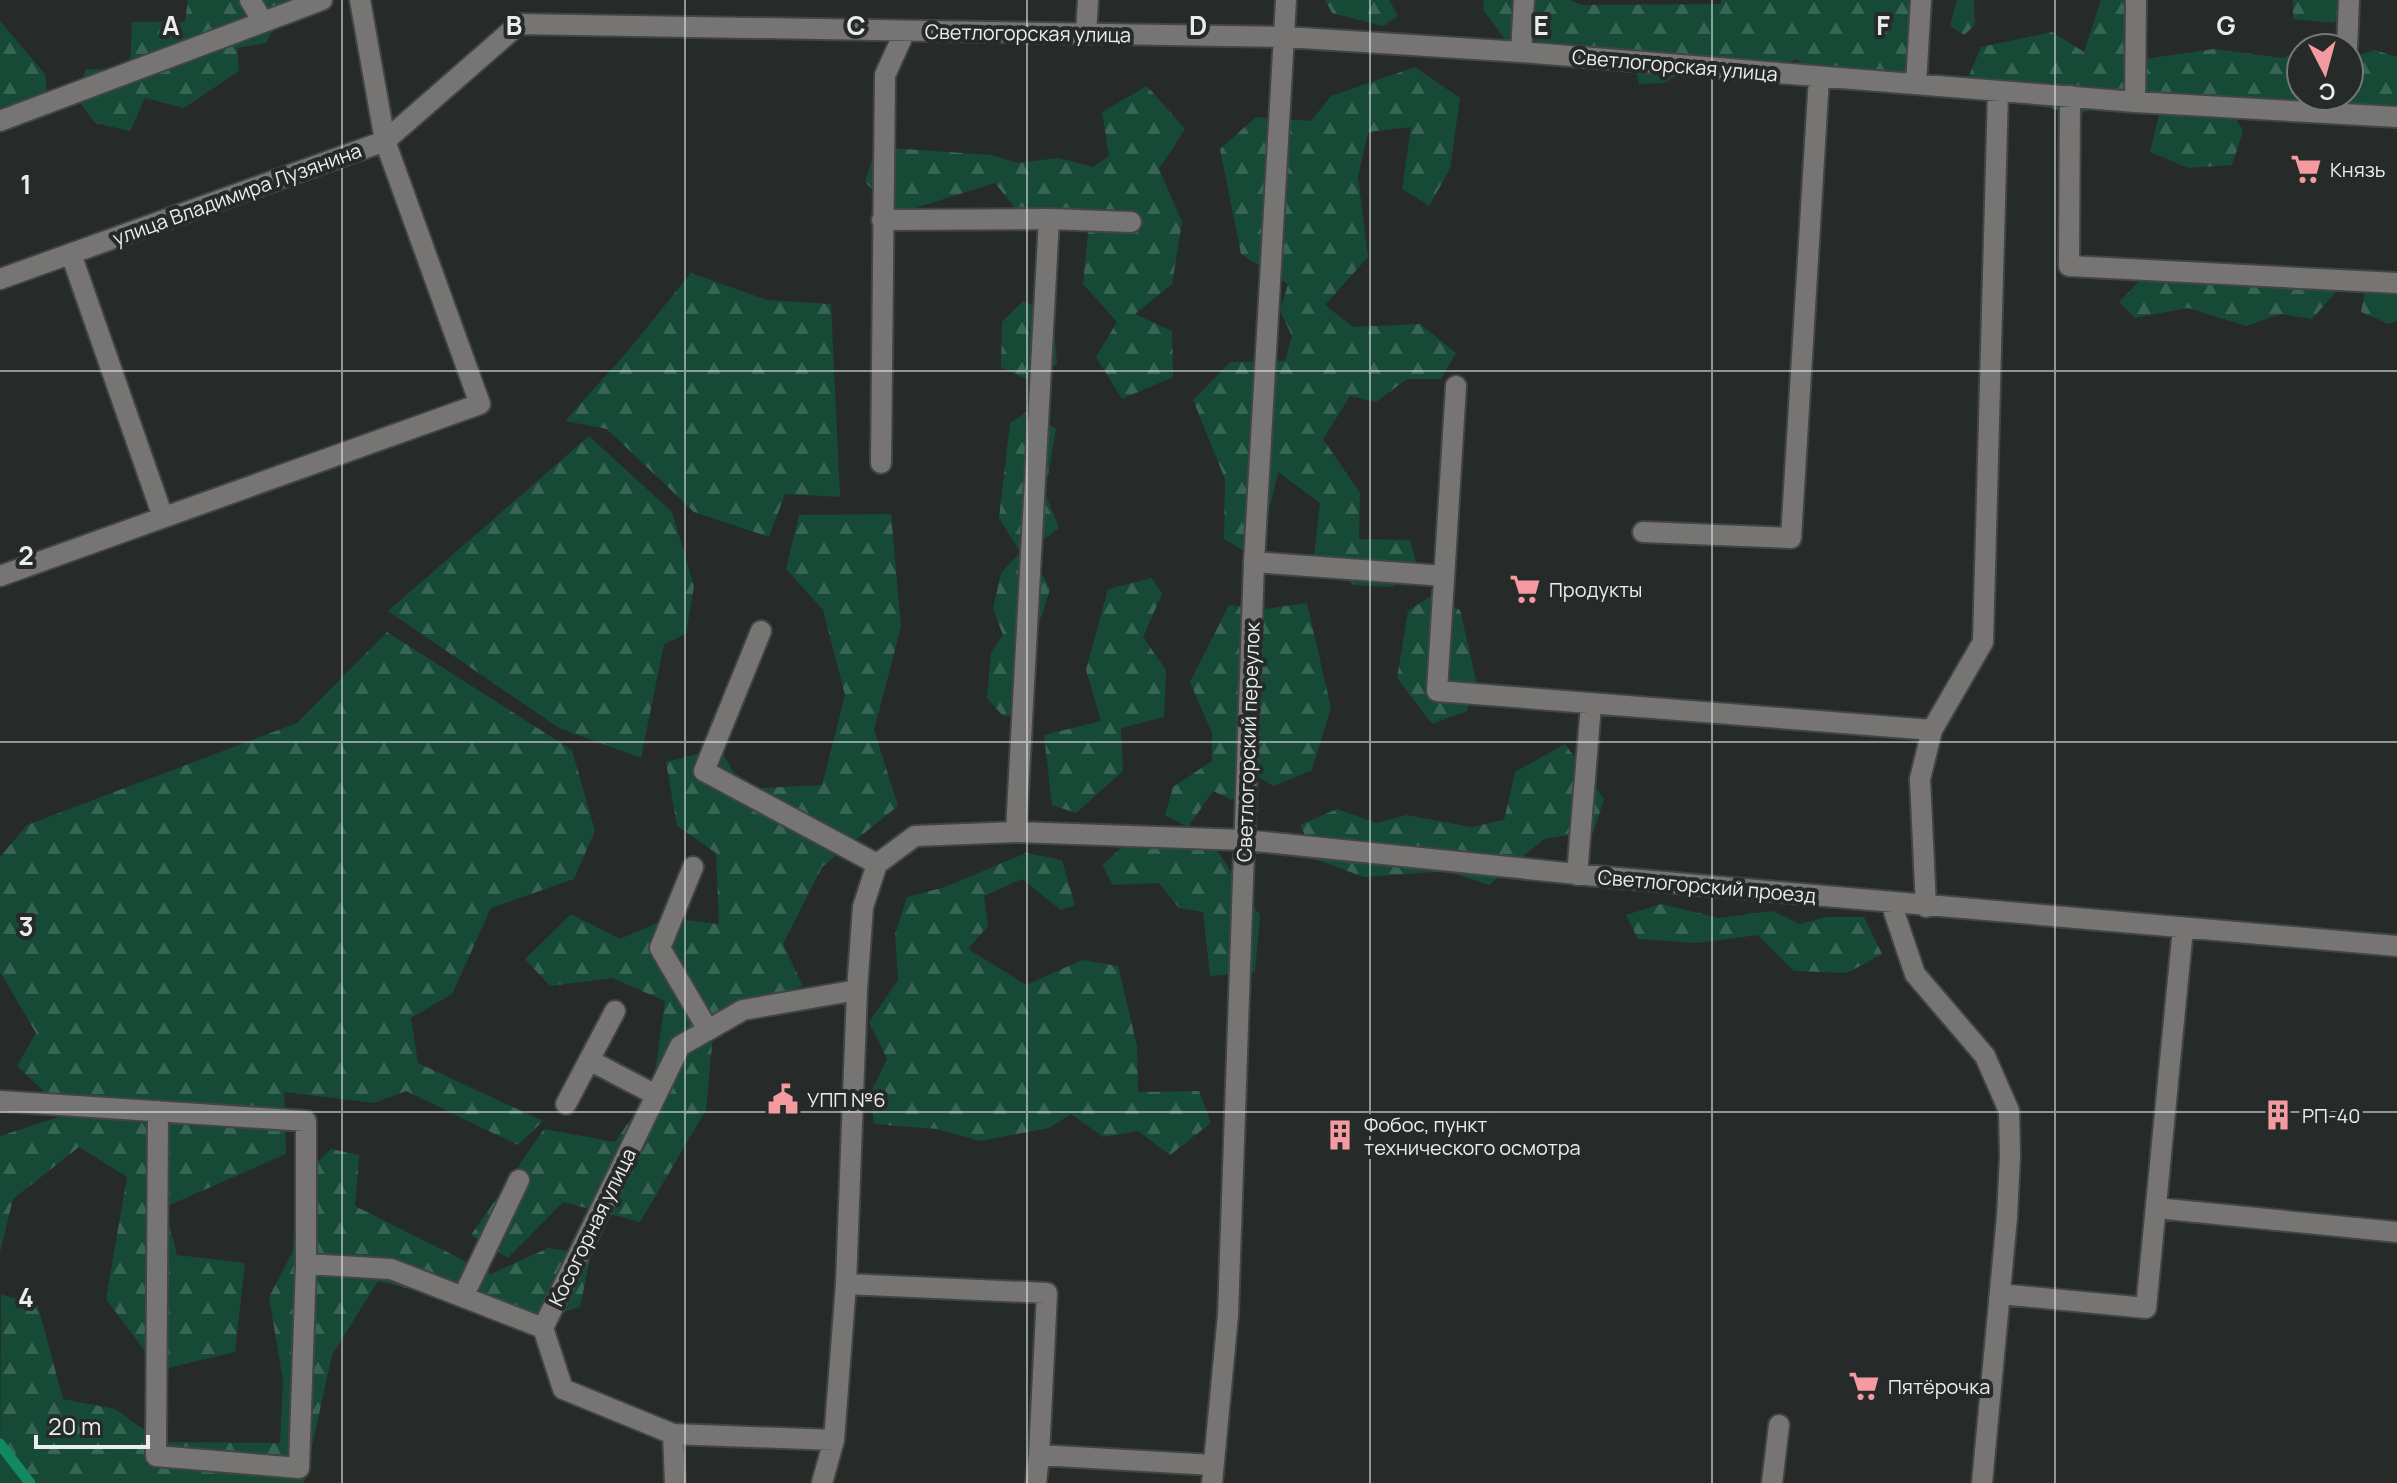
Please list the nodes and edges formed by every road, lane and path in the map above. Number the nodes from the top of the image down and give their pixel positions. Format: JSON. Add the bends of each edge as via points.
{"nodes":[{"id":1,"x":250,"y":0,"type":"edge"},
{"id":2,"x":322,"y":0,"type":"edge"},
{"id":3,"x":360,"y":0,"type":"edge"},
{"id":4,"x":1088,"y":0,"type":"edge"},
{"id":5,"x":1286,"y":0,"type":"edge"},
{"id":6,"x":1524,"y":0,"type":"edge"},
{"id":7,"x":1921,"y":0,"type":"edge"},
{"id":8,"x":2136,"y":0,"type":"edge"},
{"id":9,"x":2349,"y":0,"type":"edge"},
{"id":10,"x":263,"y":22,"type":"junction"},
{"id":11,"x":905,"y":31,"type":"junction"},
{"id":12,"x":2348,"y":32,"type":"edge"},
{"id":13,"x":1086,"y":34,"type":"junction"},
{"id":14,"x":1286,"y":37,"type":"junction"},
{"id":15,"x":1521,"y":52,"type":"junction"},
{"id":16,"x":1819,"y":77,"type":"junction"},
{"id":17,"x":1916,"y":84,"type":"junction"},
{"id":18,"x":1998,"y":91,"type":"junction"},
{"id":19,"x":2070,"y":96,"type":"junction"},
{"id":20,"x":2135,"y":102,"type":"junction"},
{"id":21,"x":2285,"y":104,"type":"edge"},
{"id":22,"x":2365,"y":110,"type":"edge"},
{"id":23,"x":2397,"y":117,"type":"edge"},
{"id":24,"x":0,"y":121,"type":"edge"},
{"id":25,"x":385,"y":141,"type":"junction"},
{"id":26,"x":1049,"y":219,"type":"junction"},
{"id":27,"x":882,"y":220,"type":"junction"},
{"id":28,"x":1131,"y":222,"type":"dead end"},
{"id":29,"x":71,"y":254,"type":"junction"},
{"id":30,"x":0,"y":279,"type":"edge"},
{"id":31,"x":2397,"y":283,"type":"edge"},
{"id":32,"x":1456,"y":386,"type":"dead end"},
{"id":33,"x":881,"y":463,"type":"dead end"},
{"id":34,"x":163,"y":517,"type":"junction"},
{"id":35,"x":1643,"y":532,"type":"dead end"},
{"id":36,"x":1254,"y":562,"type":"junction"},
{"id":37,"x":0,"y":576,"type":"edge"},
{"id":38,"x":1444,"y":576,"type":"junction"},
{"id":39,"x":761,"y":631,"type":"dead end"},
{"id":40,"x":1591,"y":705,"type":"junction"},
{"id":41,"x":1932,"y":730,"type":"junction"},
{"id":42,"x":1016,"y":832,"type":"junction"},
{"id":43,"x":1245,"y":840,"type":"junction"},
{"id":44,"x":877,"y":864,"type":"junction"},
{"id":45,"x":693,"y":867,"type":"dead end"},
{"id":46,"x":1577,"y":875,"type":"junction"},
{"id":47,"x":1891,"y":903,"type":"junction"},
{"id":48,"x":1926,"y":907,"type":"junction"},
{"id":49,"x":2183,"y":928,"type":"junction"},
{"id":50,"x":2397,"y":946,"type":"edge"},
{"id":51,"x":857,"y":990,"type":"junction"},
{"id":52,"x":615,"y":1011,"type":"dead end"},
{"id":53,"x":708,"y":1030,"type":"junction"},
{"id":54,"x":589,"y":1060,"type":"junction"},
{"id":55,"x":656,"y":1095,"type":"junction"},
{"id":56,"x":0,"y":1101,"type":"edge"},
{"id":57,"x":566,"y":1104,"type":"dead end"},
{"id":58,"x":158,"y":1111,"type":"junction"},
{"id":59,"x":519,"y":1180,"type":"dead end"},
{"id":60,"x":2156,"y":1208,"type":"junction"},
{"id":61,"x":2397,"y":1232,"type":"edge"},
{"id":62,"x":306,"y":1264,"type":"junction"},
{"id":63,"x":846,"y":1284,"type":"junction"},
{"id":64,"x":2000,"y":1294,"type":"junction"},
{"id":65,"x":463,"y":1297,"type":"junction"},
{"id":66,"x":543,"y":1328,"type":"junction"},
{"id":67,"x":1779,"y":1425,"type":"dead end"},
{"id":68,"x":673,"y":1434,"type":"junction"},
{"id":69,"x":834,"y":1440,"type":"junction"},
{"id":70,"x":1039,"y":1455,"type":"junction"},
{"id":71,"x":1212,"y":1474,"type":"edge"},
{"id":72,"x":675,"y":1483,"type":"edge"},
{"id":73,"x":822,"y":1483,"type":"edge"},
{"id":74,"x":1036,"y":1483,"type":"edge"},
{"id":75,"x":1772,"y":1483,"type":"edge"},
{"id":76,"x":1982,"y":1483,"type":"edge"}],
"edges":[{"from":1,"to":10,"type":"street"},
{"from":2,"to":10,"type":"street"},
{"from":3,"to":25,"type":"street","name":"улица Владимира Лузянина"},
{"from":4,"to":13,"type":"street"},
{"from":5,"to":14,"type":"street","name":"Светлогорский переулок"},
{"from":6,"to":15,"type":"street"},
{"from":7,"to":17,"type":"street"},
{"from":8,"to":20,"type":"street"},
{"from":9,"to":12,"type":"street"},
{"from":10,"to":24,"type":"street"},
{"from":11,"to":13,"type":"street","name":"Светлогорская улица"},
{"from":11,"to":25,"type":"street","name":"Светлогорская улица","via":[[519,24]]},
{"from":11,"to":27,"type":"street","via":[[885,75]]},
{"from":13,"to":14,"type":"street","name":"Светлогорская улица"},
{"from":14,"to":15,"type":"street","name":"Светлогорская улица"},
{"from":14,"to":36,"type":"street","name":"Светлогорский переулок"},
{"from":15,"to":16,"type":"street","name":"Светлогорская улица"},
{"from":16,"to":17,"type":"street","name":"Светлогорская улица"},
{"from":16,"to":35,"type":"street","via":[[1791,538]]},
{"from":17,"to":18,"type":"street","name":"Светлогорская улица"},
{"from":18,"to":19,"type":"street","name":"Светлогорская улица"},
{"from":18,"to":41,"type":"street","via":[[1983,642]]},
{"from":19,"to":20,"type":"street","name":"Светлогорская улица"},
{"from":19,"to":31,"type":"street","via":[[2069,266]]},
{"from":20,"to":21,"type":"street","name":"Светлогорская улица"},
{"from":22,"to":23,"type":"street","name":"Светлогорская улица"},
{"from":25,"to":29,"type":"street","name":"улица Владимира Лузянина"},
{"from":25,"to":34,"type":"street","via":[[480,404]]},
{"from":26,"to":27,"type":"street"},
{"from":26,"to":28,"type":"street"},
{"from":26,"to":42,"type":"street"},
{"from":27,"to":33,"type":"street"},
{"from":29,"to":30,"type":"street","name":"улица Владимира Лузянина"},
{"from":29,"to":34,"type":"street"},
{"from":32,"to":38,"type":"street"},
{"from":34,"to":37,"type":"street"},
{"from":36,"to":38,"type":"street"},
{"from":36,"to":43,"type":"street","name":"Светлогорский переулок"},
{"from":38,"to":40,"type":"street","via":[[1437,691]]},
{"from":39,"to":44,"type":"street","via":[[704,771]]},
{"from":40,"to":41,"type":"street"},
{"from":40,"to":46,"type":"street"},
{"from":41,"to":48,"type":"street","via":[[1920,779]]},
{"from":42,"to":43,"type":"street","name":"Светлогорский проезд"},
{"from":42,"to":44,"type":"street","via":[[915,836]]},
{"from":43,"to":46,"type":"street","name":"Светлогорский проезд"},
{"from":43,"to":71,"type":"street","name":"Светлогорский переулок","via":[[1228,1315]]},
{"from":44,"to":51,"type":"street","via":[[863,907]]},
{"from":45,"to":53,"type":"street","via":[[660,948]]},
{"from":46,"to":47,"type":"street","name":"Светлогорский проезд"},
{"from":47,"to":48,"type":"street","name":"Светлогорский проезд"},
{"from":47,"to":64,"type":"street","via":[[1915,974],[1985,1056],[2009,1111]]},
{"from":48,"to":49,"type":"street","name":"Светлогорский проезд"},
{"from":49,"to":50,"type":"street","name":"Светлогорский проезд"},
{"from":49,"to":60,"type":"street"},
{"from":51,"to":53,"type":"street","name":"Косогорная улица","via":[[743,1010]]},
{"from":51,"to":63,"type":"street"},
{"from":52,"to":54,"type":"street"},
{"from":53,"to":55,"type":"street","name":"Косогорная улица","via":[[680,1046]]},
{"from":54,"to":55,"type":"street"},
{"from":54,"to":57,"type":"street"},
{"from":55,"to":66,"type":"street","name":"Косогорная улица"},
{"from":56,"to":58,"type":"street"},
{"from":58,"to":62,"type":"street","via":[[306,1121]]},
{"from":58,"to":62,"type":"street","via":[[156,1456],[299,1468]]},
{"from":59,"to":65,"type":"street"},
{"from":60,"to":61,"type":"street"},
{"from":60,"to":64,"type":"street","via":[[2146,1308]]},
{"from":62,"to":65,"type":"street","name":"Косогорная улица","via":[[391,1269]]},
{"from":63,"to":69,"type":"street"},
{"from":63,"to":70,"type":"street","via":[[1047,1293]]},
{"from":64,"to":76,"type":"street"},
{"from":65,"to":66,"type":"street","name":"Косогорная улица"},
{"from":66,"to":68,"type":"street","via":[[563,1389]]},
{"from":67,"to":75,"type":"street"},
{"from":68,"to":69,"type":"street"},
{"from":68,"to":72,"type":"street"},
{"from":69,"to":73,"type":"street"},
{"from":70,"to":71,"type":"street"},
{"from":70,"to":74,"type":"street"}]}
